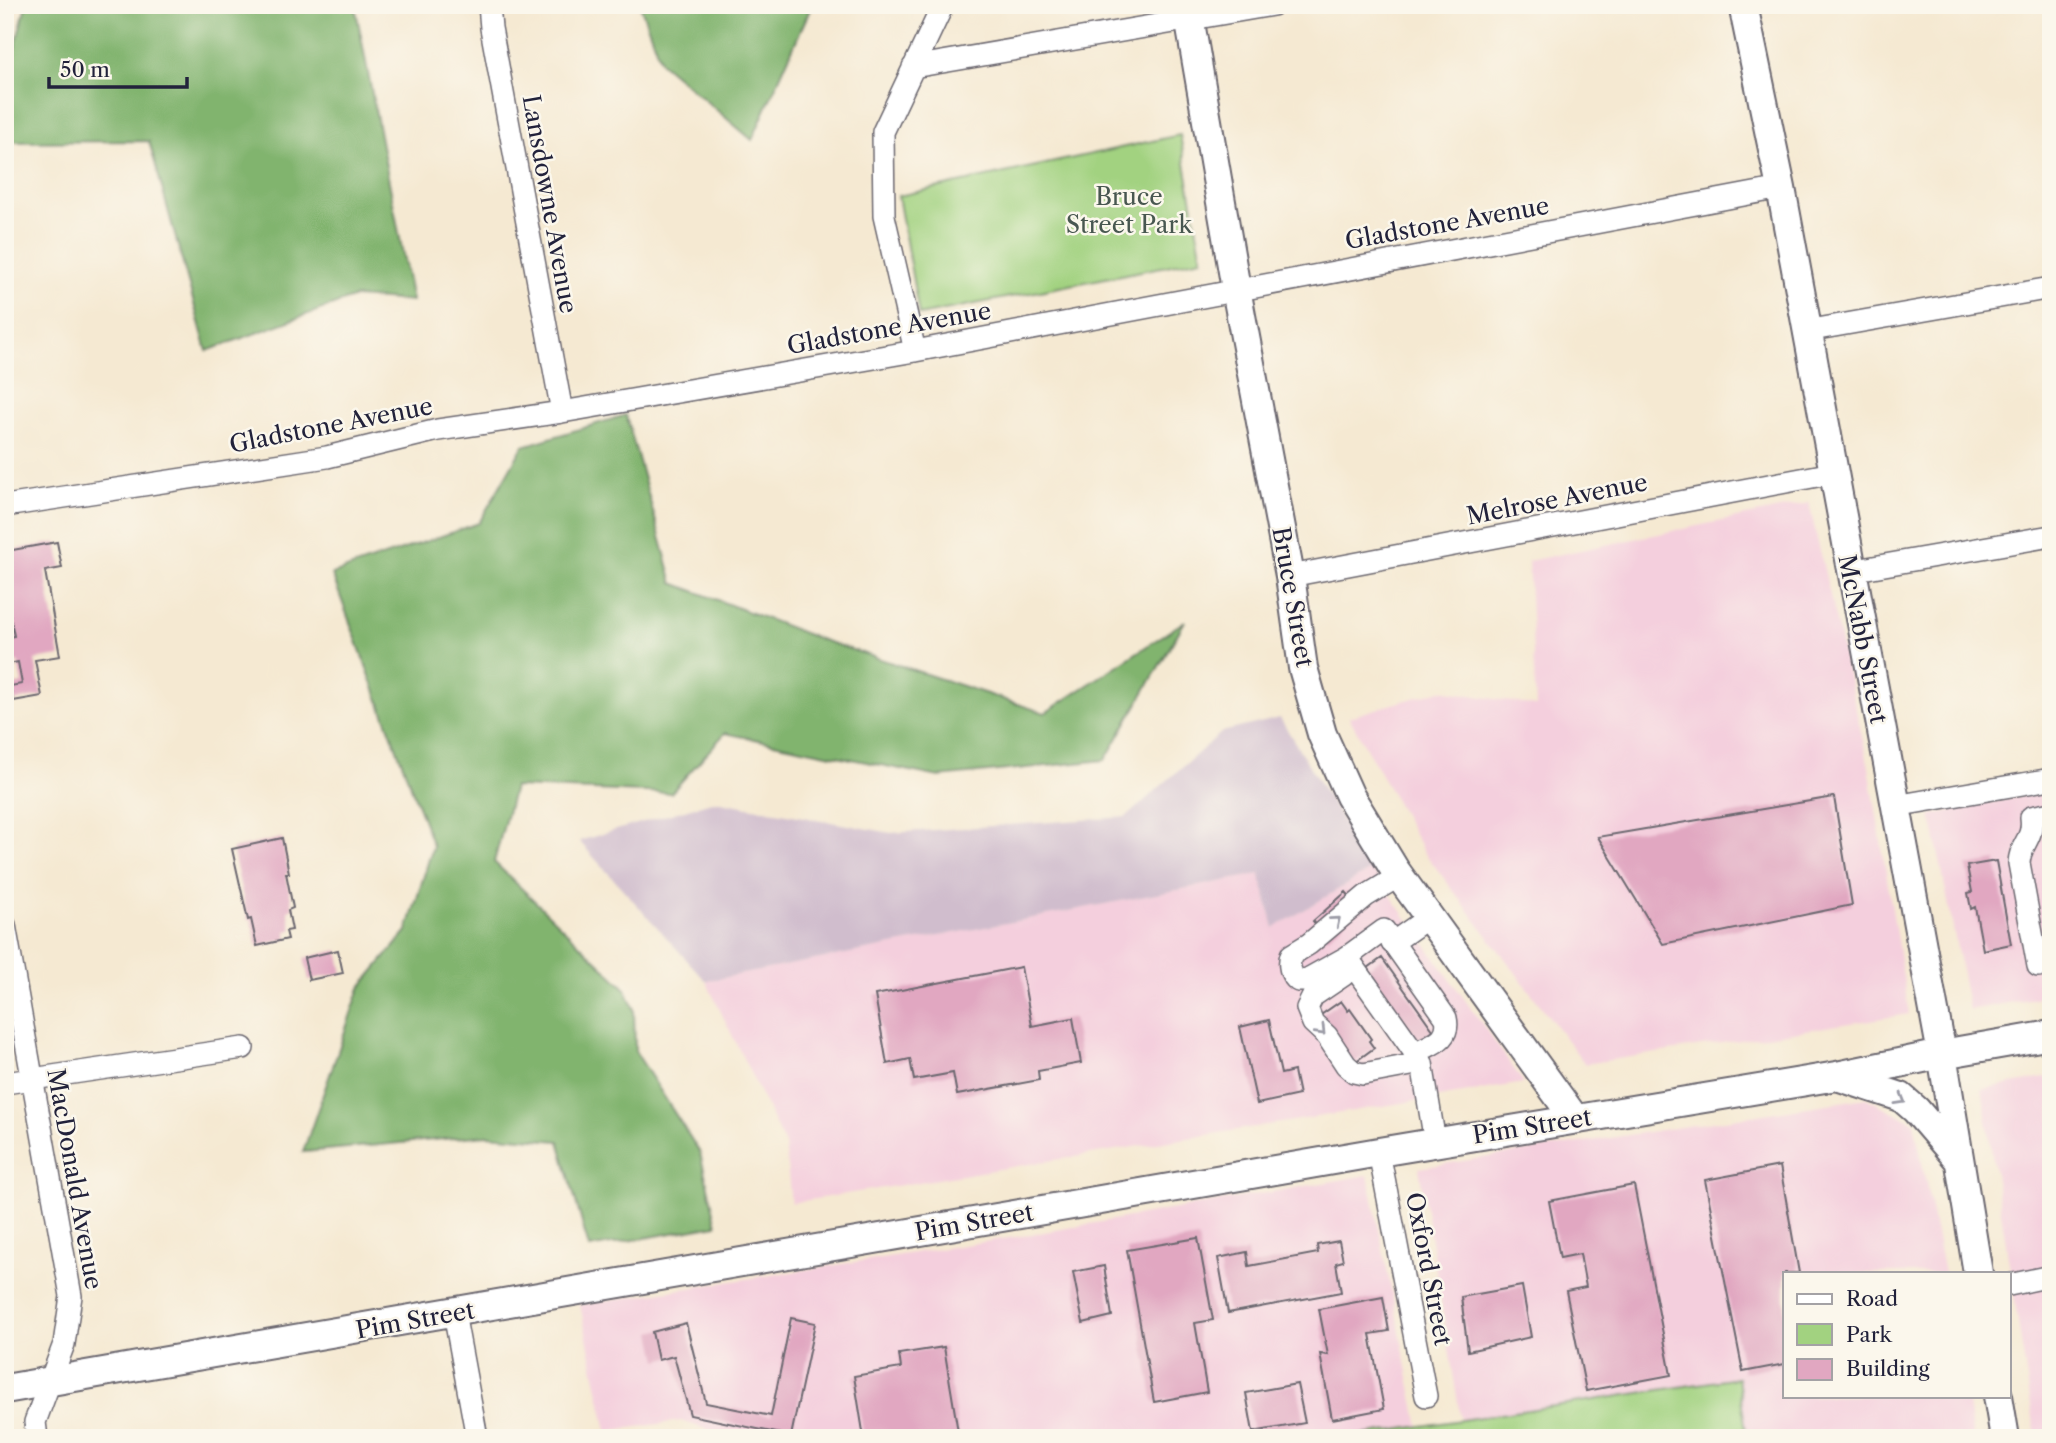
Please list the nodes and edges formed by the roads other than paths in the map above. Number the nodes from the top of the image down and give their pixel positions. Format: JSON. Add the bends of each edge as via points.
{"nodes":[{"id":1,"x":489,"y":5,"type":"edge"},
{"id":2,"x":943,"y":5,"type":"edge"},
{"id":3,"x":1273,"y":5,"type":"edge"},
{"id":4,"x":1743,"y":5,"type":"edge"},
{"id":5,"x":1188,"y":13,"type":"edge"},
{"id":6,"x":913,"y":67,"type":"junction"},
{"id":7,"x":1781,"y":188,"type":"junction"},
{"id":8,"x":2051,"y":288,"type":"edge"},
{"id":9,"x":1236,"y":289,"type":"junction"},
{"id":10,"x":1806,"y":331,"type":"junction"},
{"id":11,"x":915,"y":351,"type":"junction"},
{"id":12,"x":562,"y":412,"type":"junction"},
{"id":13,"x":1833,"y":473,"type":"junction"},
{"id":14,"x":5,"y":506,"type":"edge"},
{"id":15,"x":2051,"y":536,"type":"edge"},
{"id":16,"x":1850,"y":571,"type":"junction"},
{"id":17,"x":1290,"y":576,"type":"junction"},
{"id":18,"x":2051,"y":779,"type":"edge"},
{"id":19,"x":1895,"y":806,"type":"junction"},
{"id":20,"x":2051,"y":813,"type":"edge"},
{"id":21,"x":1399,"y":876,"type":"junction"},
{"id":22,"x":1429,"y":917,"type":"junction"},
{"id":23,"x":5,"y":925,"type":"edge"},
{"id":24,"x":1392,"y":943,"type":"junction"},
{"id":25,"x":1303,"y":948,"type":"junction"},
{"id":26,"x":1351,"y":962,"type":"junction"},
{"id":27,"x":2051,"y":964,"type":"edge"},
{"id":28,"x":2051,"y":1035,"type":"edge"},
{"id":29,"x":243,"y":1048,"type":"dead end"},
{"id":30,"x":1942,"y":1054,"type":"junction"},
{"id":31,"x":1419,"y":1058,"type":"junction"},
{"id":32,"x":1837,"y":1076,"type":"junction"},
{"id":33,"x":31,"y":1079,"type":"junction"},
{"id":34,"x":5,"y":1083,"type":"edge"},
{"id":35,"x":1575,"y":1119,"type":"junction"},
{"id":36,"x":1435,"y":1142,"type":"junction"},
{"id":37,"x":1380,"y":1152,"type":"junction"},
{"id":38,"x":1959,"y":1160,"type":"junction"},
{"id":39,"x":1978,"y":1272,"type":"edge"},
{"id":40,"x":2051,"y":1276,"type":"edge"},
{"id":41,"x":2010,"y":1285,"type":"edge"},
{"id":42,"x":454,"y":1313,"type":"junction"},
{"id":43,"x":49,"y":1382,"type":"junction"},
{"id":44,"x":5,"y":1390,"type":"edge"},
{"id":45,"x":1426,"y":1396,"type":"dead end"},
{"id":46,"x":1998,"y":1398,"type":"edge"},
{"id":47,"x":37,"y":1438,"type":"edge"},
{"id":48,"x":477,"y":1438,"type":"edge"},
{"id":49,"x":2005,"y":1438,"type":"edge"}],
"edges":[{"from":1,"to":12,"type":"street","name":"Lansdowne Avenue"},
{"from":2,"to":6,"type":"street"},
{"from":3,"to":5,"type":"street"},
{"from":4,"to":7,"type":"main road","name":"McNabb Street"},
{"from":5,"to":6,"type":"street"},
{"from":5,"to":9,"type":"main road","name":"Bruce Street"},
{"from":6,"to":11,"type":"street","via":[[883,132],[883,146],[884,216]]},
{"from":7,"to":9,"type":"street","name":"Gladstone Avenue"},
{"from":7,"to":10,"type":"main road","name":"McNabb Street"},
{"from":8,"to":10,"type":"street"},
{"from":9,"to":11,"type":"street","name":"Gladstone Avenue"},
{"from":9,"to":17,"type":"main road","name":"Bruce Street"},
{"from":10,"to":13,"type":"main road","name":"McNabb Street"},
{"from":11,"to":12,"type":"street","name":"Gladstone Avenue"},
{"from":12,"to":14,"type":"street","name":"Gladstone Avenue","via":[[439,430],[327,457]]},
{"from":13,"to":16,"type":"main road","name":"McNabb Street"},
{"from":13,"to":17,"type":"street","name":"Melrose Avenue"},
{"from":15,"to":16,"type":"street"},
{"from":16,"to":19,"type":"main road","name":"McNabb Street"},
{"from":17,"to":21,"type":"main road","name":"Bruce Street","via":[[1303,668],[1322,734],[1350,796]]},
{"from":18,"to":19,"type":"street"},
{"from":19,"to":30,"type":"main road","name":"McNabb Street"},
{"from":20,"to":27,"type":"street","via":[[2031,817],[2032,829],[2019,853],[2019,863],[2038,966]]},
{"from":21,"to":22,"type":"main road","name":"Bruce Street"},
{"from":25,"to":21,"type":"street","one_way":true,"via":[[1366,896]]},
{"from":22,"to":24,"type":"street"},
{"from":22,"to":35,"type":"main road","name":"Bruce Street"},
{"from":23,"to":33,"type":"street","name":"MacDonald Avenue"},
{"from":24,"to":26,"type":"street","via":[[1384,930]]},
{"from":24,"to":31,"type":"street","via":[[1446,1018],[1448,1027],[1441,1038]]},
{"from":25,"to":26,"type":"street","via":[[1318,948]]},
{"from":25,"to":26,"type":"street","via":[[1289,959],[1298,981]]},
{"from":26,"to":31,"type":"street"},
{"from":26,"to":31,"type":"street","one_way":true,"via":[[1310,999],[1307,1008],[1313,1023],[1358,1074]]},
{"from":28,"to":30,"type":"main road","name":"Pim Street"},
{"from":29,"to":33,"type":"street"},
{"from":30,"to":32,"type":"main road","name":"Pim Street"},
{"from":30,"to":38,"type":"main road","name":"McNabb Street"},
{"from":31,"to":36,"type":"street"},
{"from":32,"to":35,"type":"main road","name":"Pim Street"},
{"from":32,"to":38,"type":"main road","one_way":true,"via":[[1901,1097]]},
{"from":33,"to":34,"type":"street"},
{"from":33,"to":43,"type":"street","name":"MacDonald Avenue","via":[[71,1297],[64,1344]]},
{"from":35,"to":36,"type":"main road","name":"Pim Street"},
{"from":36,"to":37,"type":"main road","name":"Pim Street"},
{"from":37,"to":42,"type":"main road","name":"Pim Street"},
{"from":37,"to":45,"type":"street","name":"Oxford Street"},
{"from":38,"to":39,"type":"main road","name":"McNabb Street"},
{"from":40,"to":41,"type":"street"},
{"from":42,"to":43,"type":"main road","name":"Pim Street"},
{"from":42,"to":48,"type":"street"},
{"from":43,"to":44,"type":"main road","name":"Pim Street"},
{"from":43,"to":47,"type":"street","name":"MacDonald Avenue","via":[[35,1422]]},
{"from":46,"to":49,"type":"main road"}]}
